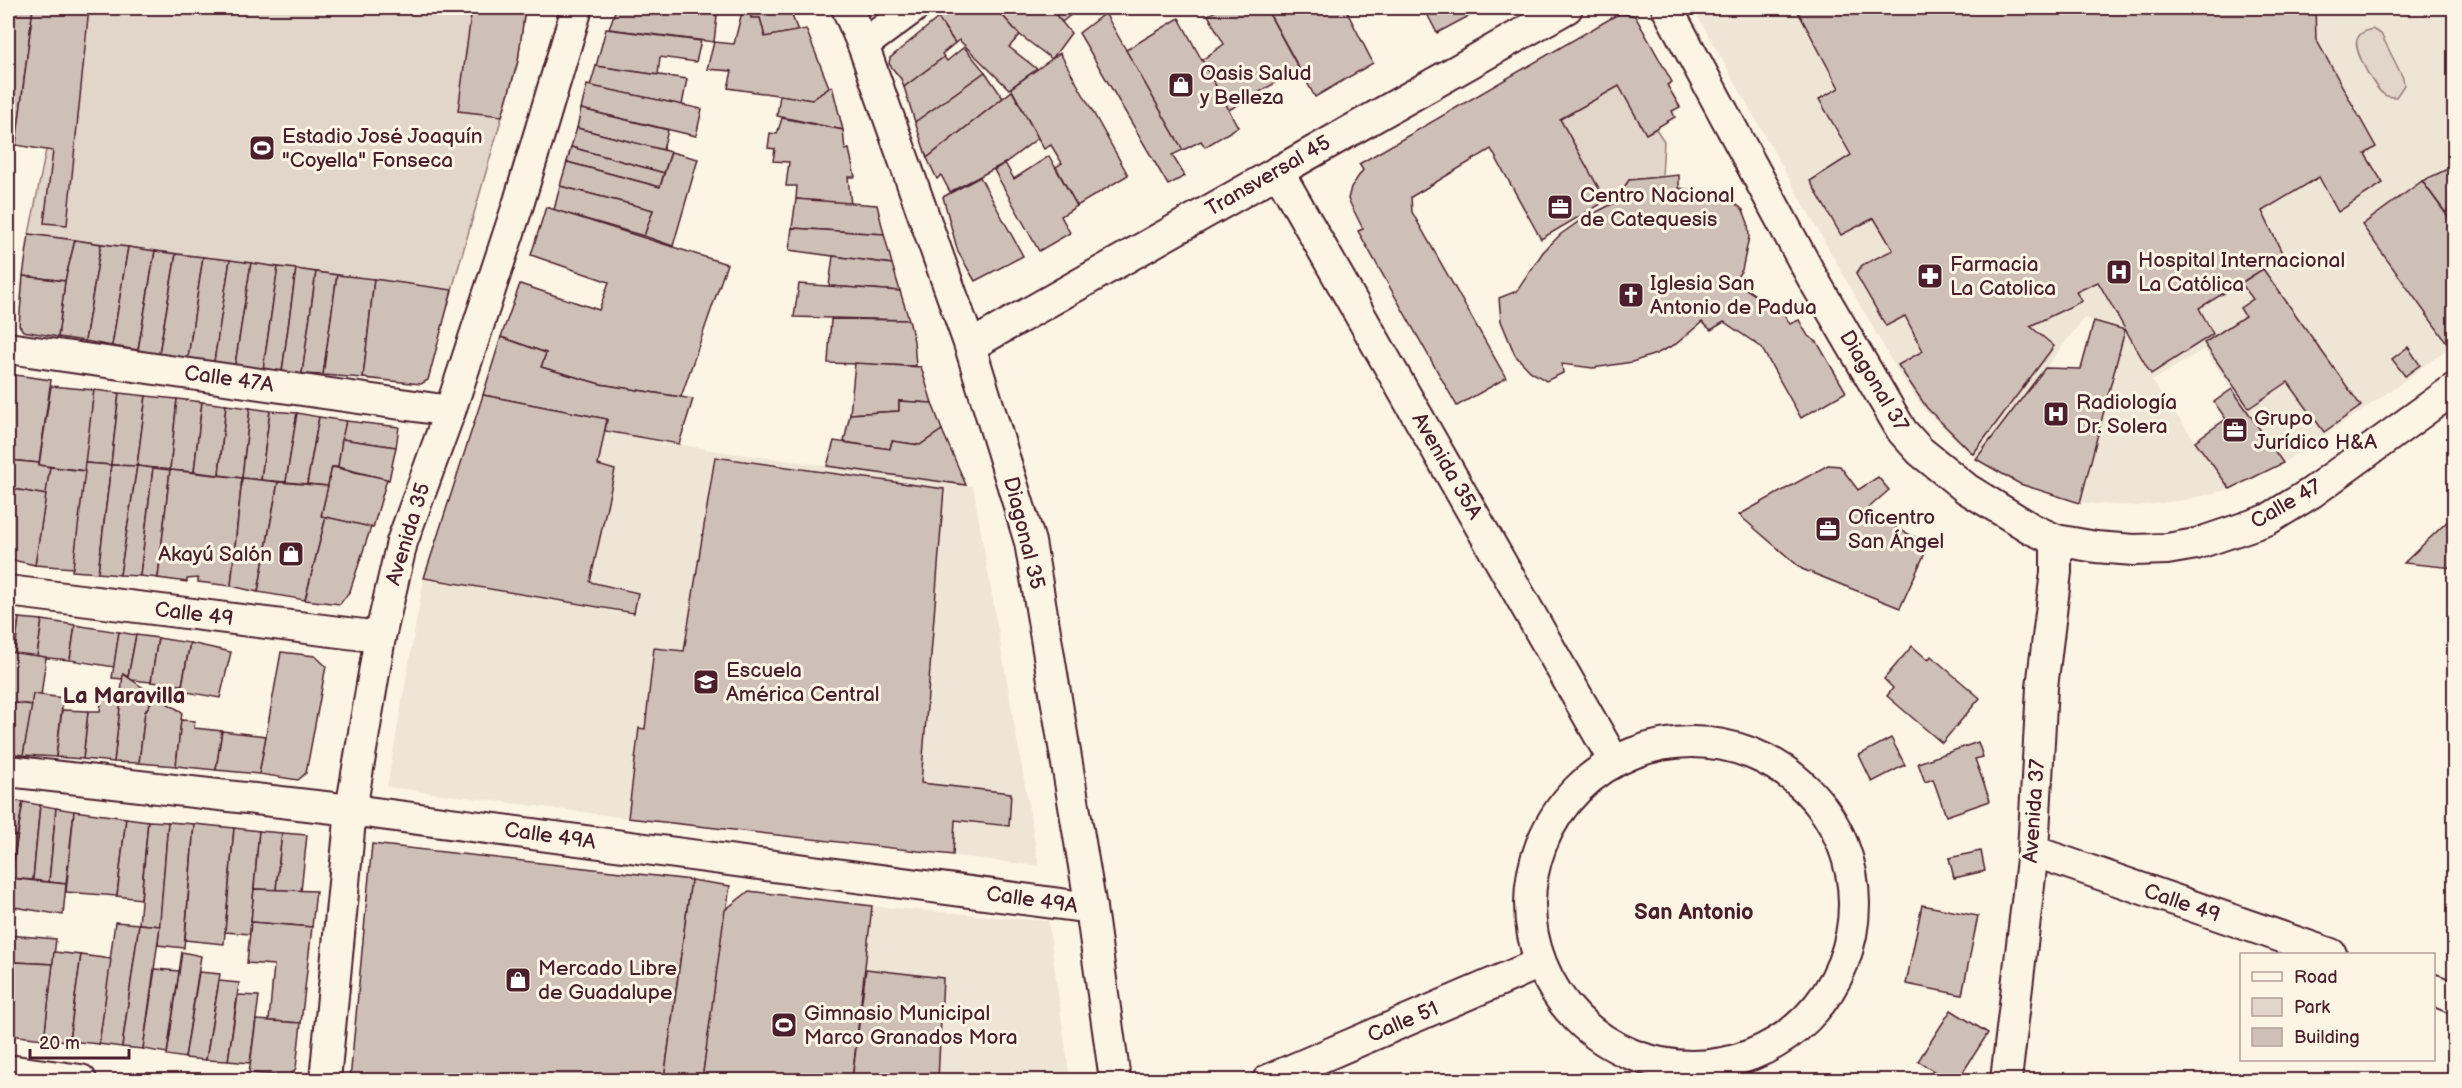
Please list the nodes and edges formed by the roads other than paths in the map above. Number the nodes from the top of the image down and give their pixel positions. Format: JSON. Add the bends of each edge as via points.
{"nodes":[{"id":1,"x":578,"y":8,"type":"edge"},
{"id":2,"x":847,"y":8,"type":"edge"},
{"id":3,"x":913,"y":8,"type":"edge"},
{"id":4,"x":1567,"y":8,"type":"edge"},
{"id":5,"x":1667,"y":8,"type":"edge"},
{"id":6,"x":863,"y":45,"type":"junction"},
{"id":7,"x":1278,"y":171,"type":"junction"},
{"id":8,"x":970,"y":346,"type":"junction"},
{"id":9,"x":8,"y":348,"type":"edge"},
{"id":10,"x":2454,"y":389,"type":"edge"},
{"id":11,"x":450,"y":411,"type":"junction"},
{"id":12,"x":2056,"y":540,"type":"junction"},
{"id":13,"x":8,"y":591,"type":"edge"},
{"id":14,"x":380,"y":637,"type":"junction"},
{"id":15,"x":1614,"y":761,"type":"junction"},
{"id":16,"x":8,"y":771,"type":"edge"},
{"id":17,"x":351,"y":810,"type":"junction"},
{"id":18,"x":2033,"y":851,"type":"junction"},
{"id":19,"x":1092,"y":908,"type":"junction"},
{"id":20,"x":2328,"y":953,"type":"edge"},
{"id":21,"x":1538,"y":964,"type":"junction"},
{"id":22,"x":2435,"y":991,"type":"edge"},
{"id":23,"x":2454,"y":998,"type":"edge"},
{"id":24,"x":8,"y":1070,"type":"edge"},
{"id":25,"x":81,"y":1080,"type":"edge"},
{"id":26,"x":325,"y":1080,"type":"edge"},
{"id":27,"x":1115,"y":1080,"type":"edge"},
{"id":28,"x":1268,"y":1080,"type":"edge"},
{"id":29,"x":2006,"y":1080,"type":"edge"}],
"edges":[{"from":1,"to":11,"type":"street","name":"Avenida 35"},
{"from":2,"to":6,"type":"street","name":"Diagonal 35"},
{"from":3,"to":6,"type":"street"},
{"from":4,"to":7,"type":"street","name":"Transversal 45"},
{"from":5,"to":12,"type":"street","name":"Diagonal 37","via":[[1812,277],[1902,431],[1967,489]]},
{"from":6,"to":8,"type":"street","name":"Diagonal 35"},
{"from":7,"to":8,"type":"street","name":"Transversal 45"},
{"from":7,"to":15,"type":"street","name":"Avenida 35A"},
{"from":8,"to":19,"type":"street","name":"Diagonal 35","via":[[1030,542]]},
{"from":9,"to":11,"type":"street","name":"Calle 47A"},
{"from":10,"to":12,"type":"street","name":"Calle 47","via":[[2311,493],[2267,520],[2196,544],[2167,549],[2096,547]]},
{"from":11,"to":14,"type":"street","name":"Avenida 35","via":[[402,542]]},
{"from":12,"to":18,"type":"street","name":"Avenida 37","via":[[2056,572],[2042,687]]},
{"from":13,"to":14,"type":"street","name":"Calle 49"},
{"from":14,"to":17,"type":"street","name":"Avenida 35"},
{"from":15,"to":21,"type":"street","via":[[1578,788],[1550,824],[1534,867],[1529,912]]},
{"from":15,"to":21,"type":"street","via":[[1664,744],[1718,742],[1768,759],[1810,790],[1841,834],[1855,885],[1852,938],[1833,988],[1798,1029],[1753,1056],[1700,1068],[1648,1062],[1600,1040],[1561,1003]]},
{"from":16,"to":17,"type":"street","name":"Calle 49A"},
{"from":17,"to":19,"type":"street","name":"Calle 49A"},
{"from":17,"to":26,"type":"street","name":"Avenida 35"},
{"from":18,"to":20,"type":"street","name":"Calle 49"},
{"from":18,"to":29,"type":"street","name":"Avenida 37"},
{"from":19,"to":27,"type":"street","name":"Diagonal 35"},
{"from":21,"to":28,"type":"street","name":"Calle 51"},
{"from":22,"to":23,"type":"street"},
{"from":24,"to":25,"type":"street"}]}
